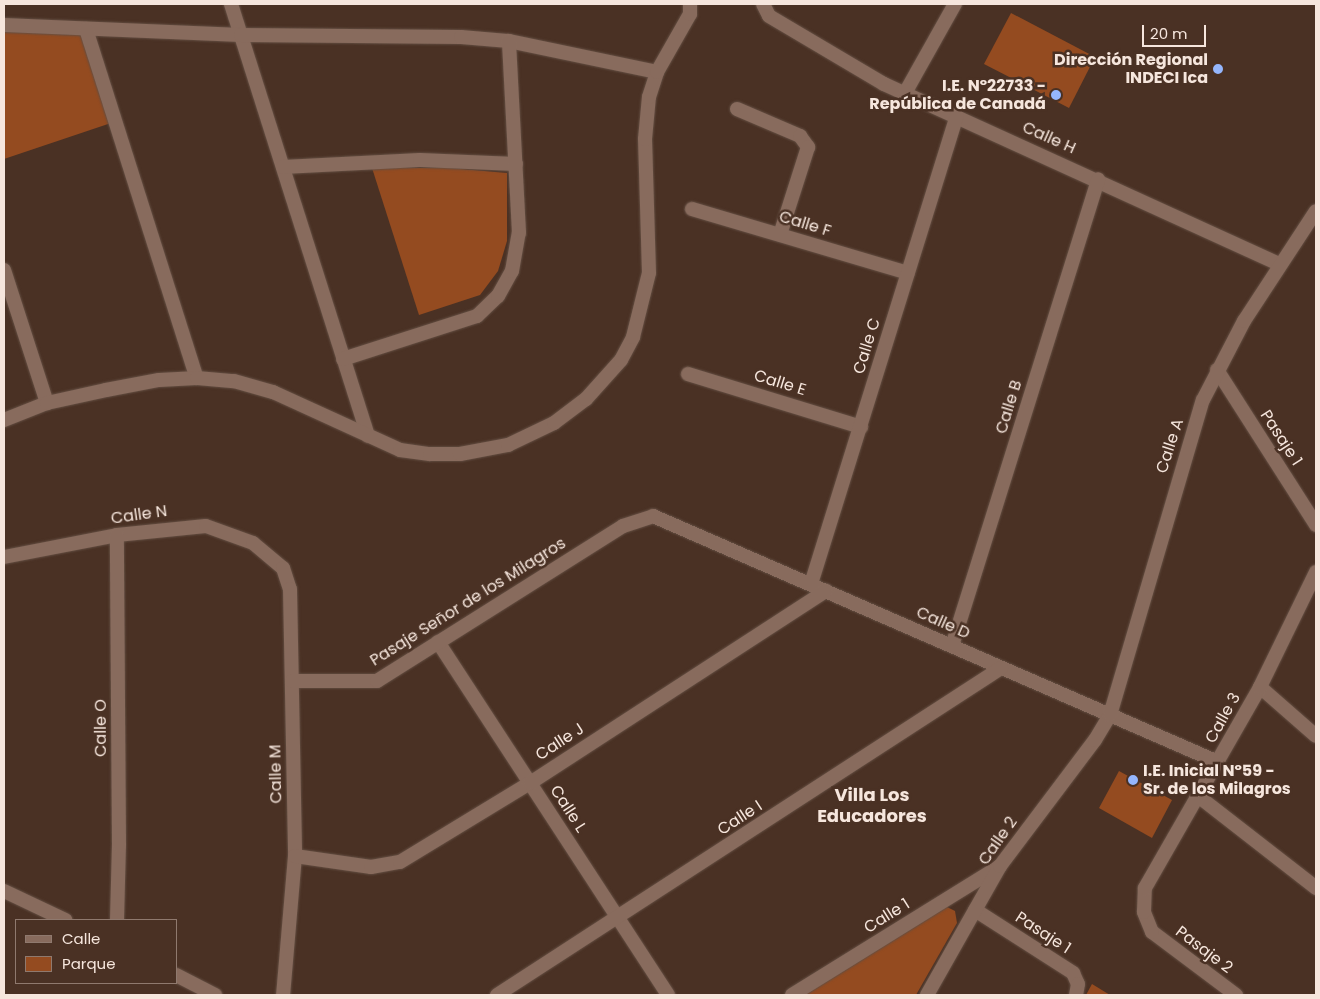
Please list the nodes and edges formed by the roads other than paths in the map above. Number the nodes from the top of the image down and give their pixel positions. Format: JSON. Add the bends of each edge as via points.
{"nodes":[{"id":1,"x":231,"y":4,"type":"edge"},
{"id":2,"x":690,"y":4,"type":"edge"},
{"id":3,"x":763,"y":4,"type":"edge"},
{"id":4,"x":955,"y":4,"type":"edge"},
{"id":5,"x":4,"y":25,"type":"edge"},
{"id":6,"x":86,"y":29,"type":"junction"},
{"id":7,"x":241,"y":35,"type":"junction"},
{"id":8,"x":509,"y":41,"type":"junction"},
{"id":9,"x":657,"y":72,"type":"junction"},
{"id":10,"x":905,"y":93,"type":"junction"},
{"id":11,"x":737,"y":109,"type":"dead end"},
{"id":12,"x":957,"y":116,"type":"junction"},
{"id":13,"x":516,"y":164,"type":"junction"},
{"id":14,"x":283,"y":167,"type":"junction"},
{"id":15,"x":1098,"y":179,"type":"junction"},
{"id":16,"x":692,"y":209,"type":"dead end"},
{"id":17,"x":1316,"y":211,"type":"edge"},
{"id":18,"x":780,"y":235,"type":"junction"},
{"id":19,"x":1279,"y":264,"type":"junction"},
{"id":20,"x":4,"y":270,"type":"edge"},
{"id":21,"x":908,"y":273,"type":"junction"},
{"id":22,"x":343,"y":359,"type":"junction"},
{"id":23,"x":1217,"y":370,"type":"junction"},
{"id":24,"x":688,"y":374,"type":"dead end"},
{"id":25,"x":197,"y":378,"type":"junction"},
{"id":26,"x":47,"y":403,"type":"junction"},
{"id":27,"x":4,"y":420,"type":"edge"},
{"id":28,"x":861,"y":427,"type":"junction"},
{"id":29,"x":368,"y":436,"type":"junction"},
{"id":30,"x":653,"y":516,"type":"joint"},
{"id":31,"x":1316,"y":525,"type":"edge"},
{"id":32,"x":117,"y":535,"type":"junction"},
{"id":33,"x":4,"y":557,"type":"edge"},
{"id":34,"x":272,"y":558,"type":"joint"},
{"id":35,"x":1315,"y":576,"type":"edge"},
{"id":36,"x":811,"y":584,"type":"junction"},
{"id":37,"x":826,"y":591,"type":"junction"},
{"id":38,"x":438,"y":642,"type":"junction"},
{"id":39,"x":952,"y":646,"type":"junction"},
{"id":40,"x":1001,"y":668,"type":"junction"},
{"id":41,"x":292,"y":682,"type":"junction"},
{"id":42,"x":1260,"y":686,"type":"junction"},
{"id":43,"x":1110,"y":715,"type":"junction"},
{"id":44,"x":1316,"y":736,"type":"edge"},
{"id":45,"x":1218,"y":762,"type":"junction"},
{"id":46,"x":530,"y":783,"type":"junction"},
{"id":47,"x":1198,"y":796,"type":"junction"},
{"id":48,"x":296,"y":856,"type":"junction"},
{"id":49,"x":1000,"y":866,"type":"junction"},
{"id":50,"x":1316,"y":888,"type":"edge"},
{"id":51,"x":4,"y":891,"type":"edge"},
{"id":52,"x":975,"y":910,"type":"junction"},
{"id":53,"x":63,"y":919,"type":"edge"},
{"id":54,"x":117,"y":919,"type":"edge"},
{"id":55,"x":618,"y":919,"type":"junction"},
{"id":56,"x":1152,"y":932,"type":"joint"},
{"id":57,"x":178,"y":976,"type":"edge"},
{"id":58,"x":216,"y":995,"type":"edge"},
{"id":59,"x":283,"y":995,"type":"edge"},
{"id":60,"x":497,"y":995,"type":"edge"},
{"id":61,"x":668,"y":995,"type":"edge"},
{"id":62,"x":792,"y":995,"type":"edge"},
{"id":63,"x":927,"y":995,"type":"edge"},
{"id":64,"x":1076,"y":995,"type":"edge"},
{"id":65,"x":1236,"y":995,"type":"edge"}],
"edges":[{"from":1,"to":7,"type":"street"},
{"from":2,"to":9,"type":"street","via":[[690,14]]},
{"from":3,"to":10,"type":"street","name":"Calle H","via":[[769,16]]},
{"from":4,"to":10,"type":"street"},
{"from":5,"to":6,"type":"street"},
{"from":6,"to":7,"type":"street"},
{"from":6,"to":25,"type":"street"},
{"from":7,"to":8,"type":"street","via":[[461,37]]},
{"from":7,"to":14,"type":"street"},
{"from":8,"to":9,"type":"street"},
{"from":8,"to":13,"type":"street"},
{"from":9,"to":29,"type":"street","via":[[649,97],[645,139],[649,272],[638,322],[621,360],[586,399],[554,423],[508,445],[460,454],[430,454],[400,450]]},
{"from":10,"to":12,"type":"street","name":"Calle H"},
{"from":11,"to":18,"type":"street","via":[[800,136],[808,148]]},
{"from":12,"to":15,"type":"street","name":"Calle H"},
{"from":12,"to":21,"type":"street","name":"Calle C"},
{"from":13,"to":14,"type":"street","via":[[420,160]]},
{"from":13,"to":22,"type":"street","via":[[518,233],[512,271],[498,296],[477,316]]},
{"from":14,"to":22,"type":"street"},
{"from":15,"to":19,"type":"street","name":"Calle H"},
{"from":15,"to":39,"type":"street","name":"Calle B"},
{"from":16,"to":18,"type":"street","name":"Calle F"},
{"from":17,"to":19,"type":"street","name":"Calle A"},
{"from":18,"to":21,"type":"street","name":"Calle F"},
{"from":19,"to":23,"type":"street","name":"Calle A"},
{"from":20,"to":26,"type":"street"},
{"from":21,"to":28,"type":"street","name":"Calle C"},
{"from":22,"to":29,"type":"street"},
{"from":23,"to":31,"type":"street","name":"Pasaje 1"},
{"from":23,"to":43,"type":"street","name":"Calle A","via":[[1173,495]]},
{"from":24,"to":28,"type":"street","name":"Calle E"},
{"from":25,"to":26,"type":"street","via":[[159,380]]},
{"from":25,"to":29,"type":"street","via":[[234,381],[273,392]]},
{"from":26,"to":27,"type":"street"},
{"from":28,"to":36,"type":"street","name":"Calle C"},
{"from":30,"to":36,"type":"street","name":"Calle D"},
{"from":30,"to":38,"type":"street","name":"Pasaje Señor de los Milagros","via":[[623,526]]},
{"from":32,"to":33,"type":"street","name":"Calle N"},
{"from":32,"to":34,"type":"street","name":"Calle N","via":[[206,526],[253,543]]},
{"from":32,"to":54,"type":"street","name":"Calle O"},
{"from":34,"to":41,"type":"street","name":"Calle M","via":[[283,568],[290,589]]},
{"from":35,"to":42,"type":"street","name":"Calle 3"},
{"from":36,"to":37,"type":"street","name":"Calle D"},
{"from":37,"to":39,"type":"street","name":"Calle D"},
{"from":37,"to":46,"type":"street","name":"Calle J"},
{"from":38,"to":41,"type":"street","name":"Pasaje Señor de los Milagros","via":[[377,680]]},
{"from":38,"to":46,"type":"street","name":"Calle L"},
{"from":39,"to":40,"type":"street","name":"Calle D"},
{"from":40,"to":43,"type":"street","name":"Calle D"},
{"from":40,"to":55,"type":"street","name":"Calle I"},
{"from":41,"to":48,"type":"street","name":"Calle M"},
{"from":42,"to":44,"type":"street"},
{"from":42,"to":45,"type":"street","name":"Calle 3"},
{"from":43,"to":45,"type":"street","name":"Calle D"},
{"from":43,"to":49,"type":"street","name":"Calle 2","via":[[1095,740]]},
{"from":45,"to":47,"type":"street","name":"Calle 3"},
{"from":46,"to":48,"type":"street","name":"Calle J","via":[[400,862],[371,867]]},
{"from":46,"to":55,"type":"street","name":"Calle L"},
{"from":47,"to":50,"type":"street"},
{"from":47,"to":56,"type":"street","name":"Calle 3","via":[[1146,888],[1144,912]]},
{"from":48,"to":59,"type":"street","name":"Calle M"},
{"from":49,"to":52,"type":"street","name":"Calle 2"},
{"from":49,"to":62,"type":"street","name":"Calle 1"},
{"from":51,"to":53,"type":"street"},
{"from":52,"to":63,"type":"street","name":"Calle 2"},
{"from":52,"to":64,"type":"street","name":"Pasaje 1","via":[[1073,974],[1078,984]]},
{"from":55,"to":60,"type":"street","name":"Calle I"},
{"from":55,"to":61,"type":"street","name":"Calle L"},
{"from":56,"to":65,"type":"street","name":"Pasaje 2"},
{"from":57,"to":58,"type":"street"}]}
